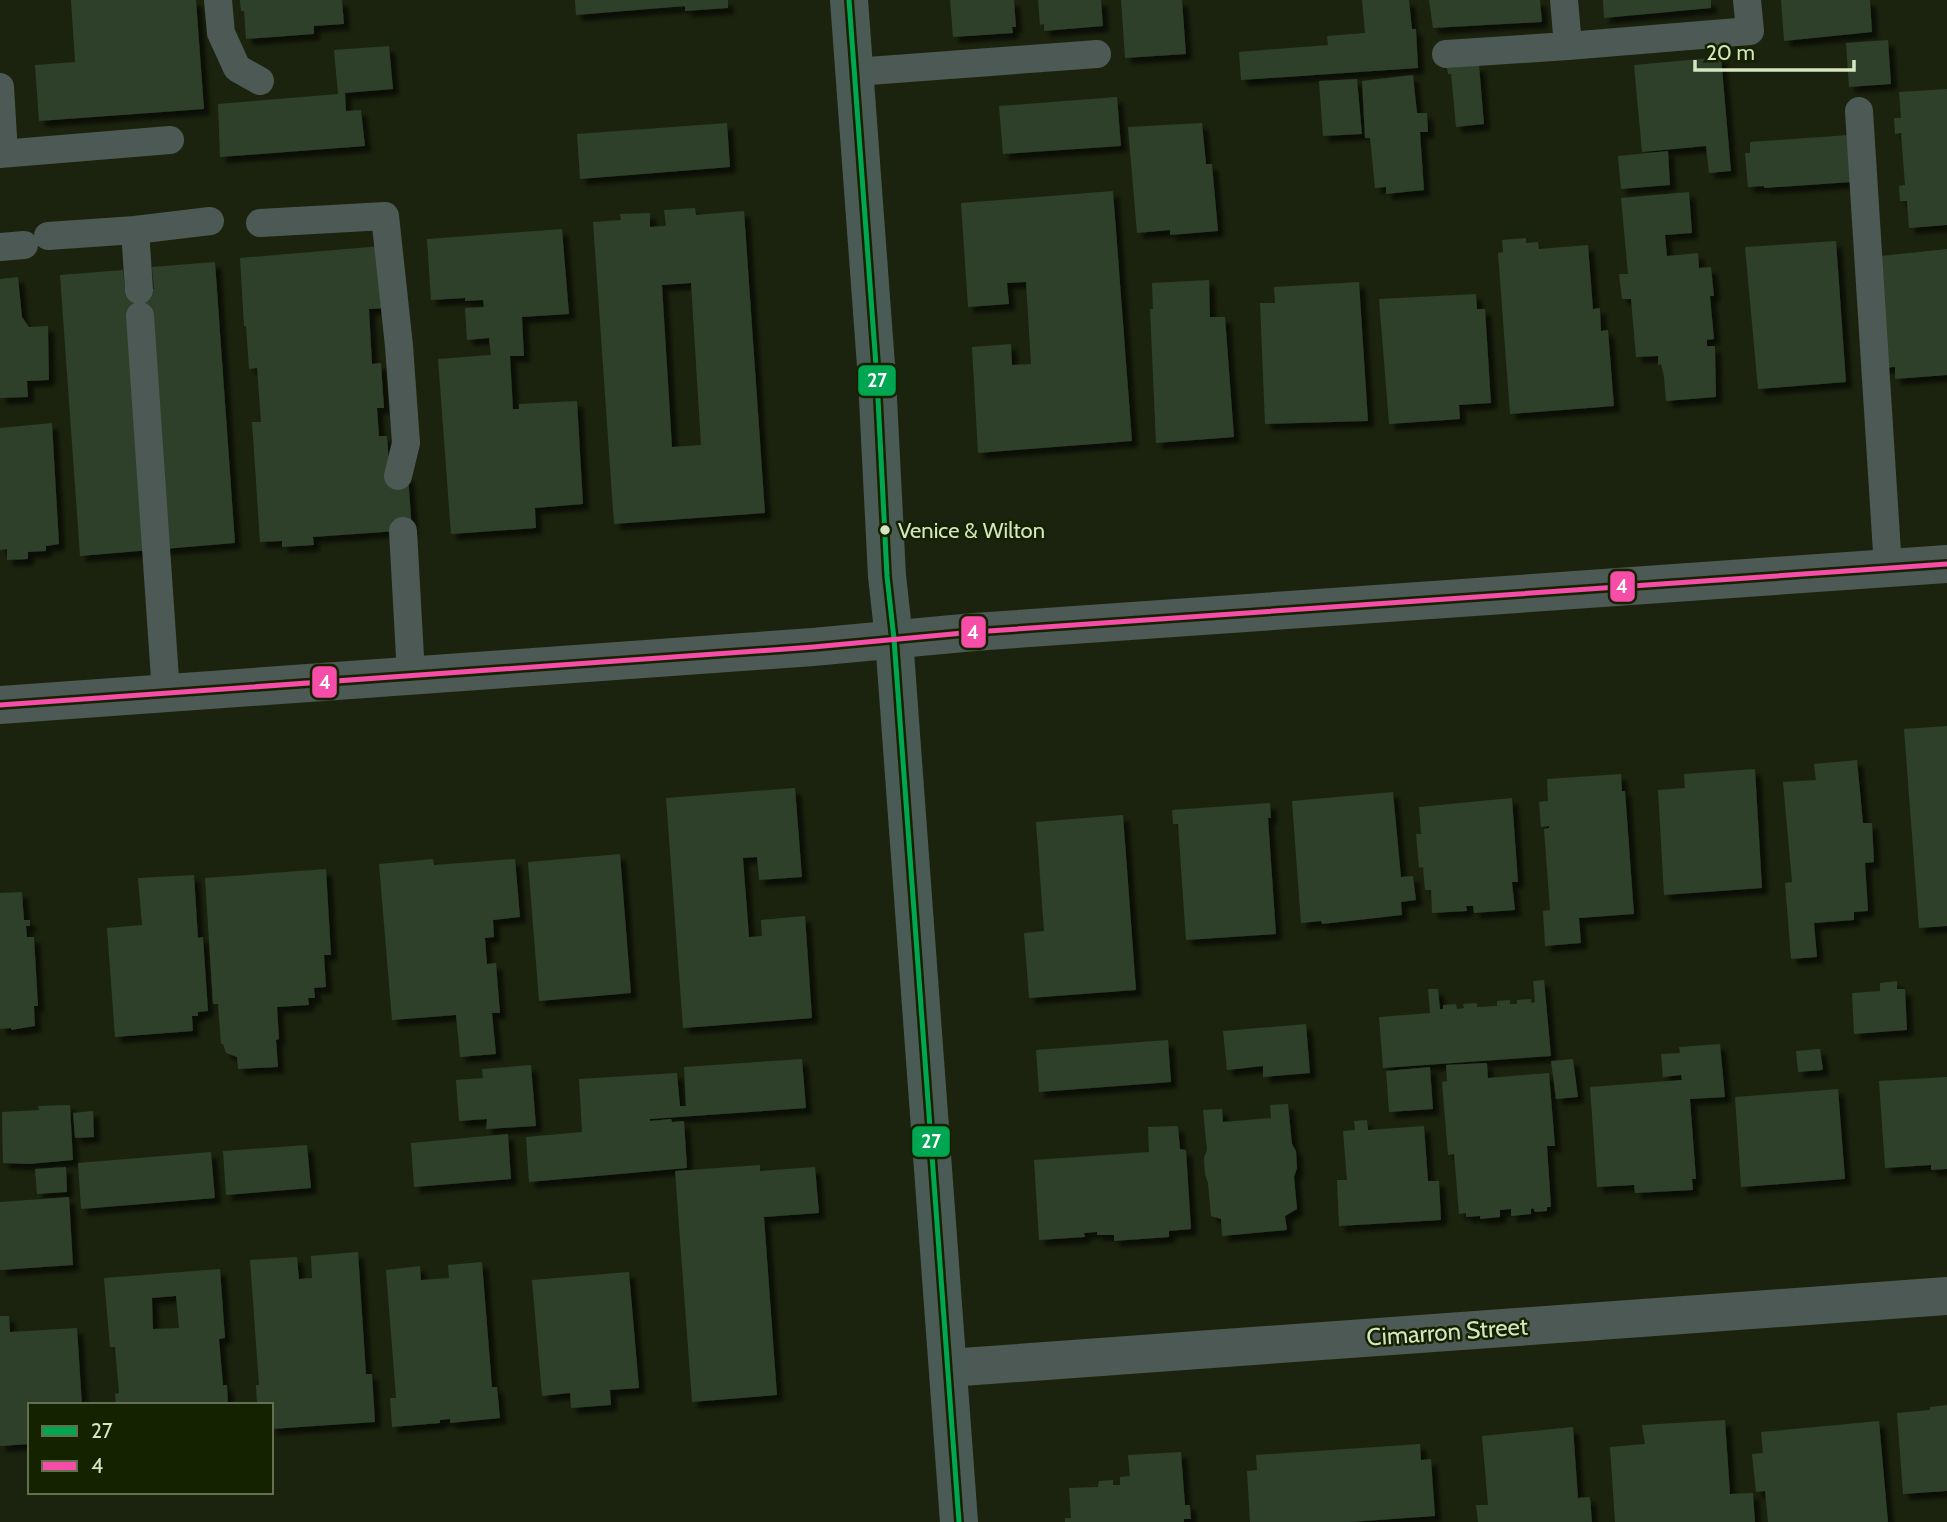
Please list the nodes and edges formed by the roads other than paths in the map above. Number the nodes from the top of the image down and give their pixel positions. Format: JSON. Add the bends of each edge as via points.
{"nodes":[{"id":1,"x":218,"y":0,"type":"edge"},
{"id":2,"x":849,"y":0,"type":"edge"},
{"id":3,"x":1564,"y":0,"type":"edge"},
{"id":4,"x":1747,"y":0,"type":"edge"},
{"id":5,"x":1568,"y":46,"type":"junction"},
{"id":6,"x":1097,"y":54,"type":"dead end"},
{"id":7,"x":1446,"y":54,"type":"dead end"},
{"id":8,"x":855,"y":72,"type":"junction"},
{"id":9,"x":260,"y":81,"type":"dead end"},
{"id":10,"x":0,"y":87,"type":"edge"},
{"id":11,"x":1859,"y":111,"type":"dead end"},
{"id":12,"x":170,"y":140,"type":"dead end"},
{"id":13,"x":2,"y":153,"type":"edge"},
{"id":14,"x":210,"y":221,"type":"dead end"},
{"id":15,"x":260,"y":223,"type":"dead end"},
{"id":16,"x":135,"y":230,"type":"junction"},
{"id":17,"x":24,"y":243,"type":"edge"},
{"id":18,"x":398,"y":476,"type":"dead end"},
{"id":19,"x":403,"y":531,"type":"dead end"},
{"id":20,"x":1947,"y":564,"type":"edge"},
{"id":21,"x":1888,"y":568,"type":"junction"},
{"id":22,"x":894,"y":639,"type":"junction"},
{"id":23,"x":411,"y":675,"type":"junction"},
{"id":24,"x":166,"y":693,"type":"junction"},
{"id":25,"x":0,"y":705,"type":"edge"},
{"id":26,"x":1947,"y":1296,"type":"edge"},
{"id":27,"x":948,"y":1368,"type":"junction"},
{"id":28,"x":959,"y":1522,"type":"edge"}],
"edges":[{"from":1,"to":9,"type":"lane","via":[[221,33],[237,68]]},
{"from":2,"to":8,"type":"main road"},
{"from":3,"to":5,"type":"lane"},
{"from":4,"to":5,"type":"lane","via":[[1750,31]]},
{"from":5,"to":7,"type":"lane"},
{"from":6,"to":8,"type":"lane"},
{"from":8,"to":22,"type":"main road"},
{"from":10,"to":13,"type":"lane"},
{"from":11,"to":21,"type":"lane"},
{"from":12,"to":13,"type":"lane"},
{"from":14,"to":16,"type":"lane"},
{"from":15,"to":18,"type":"lane","via":[[386,216],[406,443]]},
{"from":16,"to":17,"type":"lane"},
{"from":16,"to":24,"type":"lane"},
{"from":19,"to":23,"type":"lane"},
{"from":20,"to":21,"type":"street"},
{"from":21,"to":22,"type":"street"},
{"from":22,"to":23,"type":"street"},
{"from":22,"to":27,"type":"main road"},
{"from":23,"to":24,"type":"street"},
{"from":24,"to":25,"type":"street"},
{"from":26,"to":27,"type":"street","name":"Cimarron Street"},
{"from":27,"to":28,"type":"main road"}]}
